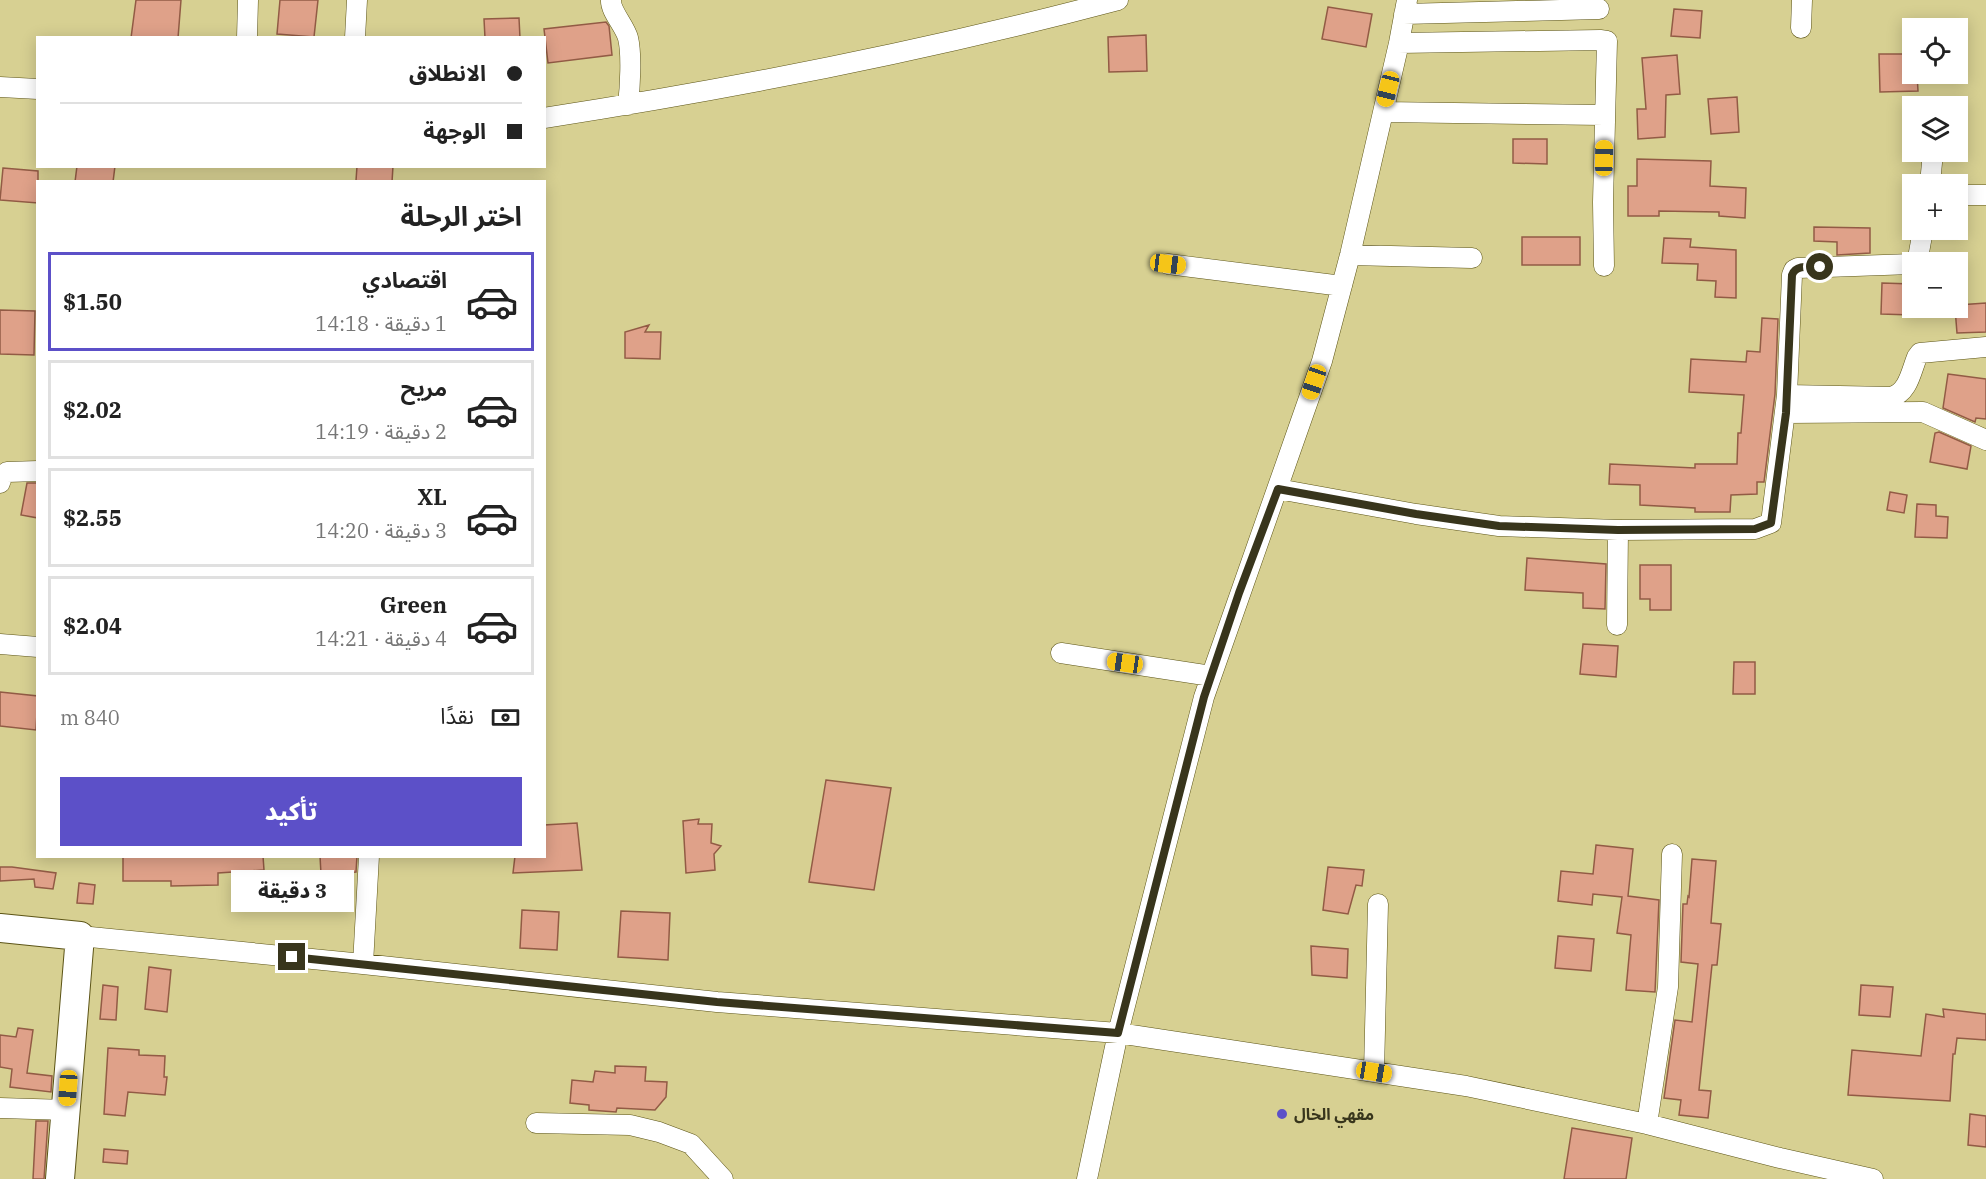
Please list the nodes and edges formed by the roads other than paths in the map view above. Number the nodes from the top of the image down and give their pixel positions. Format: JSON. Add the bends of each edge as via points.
{"nodes":[{"id":1,"x":248,"y":0,"type":"edge"},
{"id":2,"x":357,"y":0,"type":"edge"},
{"id":3,"x":611,"y":0,"type":"edge"},
{"id":4,"x":1118,"y":0,"type":"edge"},
{"id":5,"x":1802,"y":0,"type":"edge"},
{"id":6,"x":1406,"y":7,"type":"edge"},
{"id":7,"x":1599,"y":9,"type":"dead end"},
{"id":8,"x":1801,"y":28,"type":"dead end"},
{"id":9,"x":247,"y":36,"type":"edge"},
{"id":10,"x":355,"y":36,"type":"edge"},
{"id":11,"x":1399,"y":43,"type":"junction"},
{"id":12,"x":0,"y":87,"type":"edge"},
{"id":13,"x":36,"y":90,"type":"edge"},
{"id":14,"x":628,"y":105,"type":"junction"},
{"id":15,"x":1383,"y":112,"type":"junction"},
{"id":16,"x":1605,"y":115,"type":"junction"},
{"id":17,"x":546,"y":118,"type":"edge"},
{"id":18,"x":1968,"y":195,"type":"edge"},
{"id":19,"x":1986,"y":195,"type":"edge"},
{"id":20,"x":1350,"y":255,"type":"junction"},
{"id":21,"x":1472,"y":258,"type":"dead end"},
{"id":22,"x":1168,"y":264,"type":"dead end"},
{"id":23,"x":1902,"y":264,"type":"edge"},
{"id":24,"x":1604,"y":266,"type":"dead end"},
{"id":25,"x":1342,"y":286,"type":"junction"},
{"id":26,"x":1986,"y":347,"type":"edge"},
{"id":27,"x":1787,"y":404,"type":"junction"},
{"id":28,"x":1986,"y":440,"type":"edge"},
{"id":29,"x":36,"y":471,"type":"edge"},
{"id":30,"x":0,"y":483,"type":"edge"},
{"id":31,"x":1278,"y":489,"type":"junction"},
{"id":32,"x":1618,"y":530,"type":"junction"},
{"id":33,"x":1617,"y":625,"type":"dead end"},
{"id":34,"x":0,"y":644,"type":"edge"},
{"id":35,"x":36,"y":647,"type":"edge"},
{"id":36,"x":1061,"y":654,"type":"dead end"},
{"id":37,"x":1211,"y":676,"type":"junction"},
{"id":38,"x":1672,"y":854,"type":"dead end"},
{"id":39,"x":369,"y":858,"type":"edge"},
{"id":40,"x":1378,"y":904,"type":"dead end"},
{"id":41,"x":0,"y":928,"type":"edge"},
{"id":42,"x":80,"y":936,"type":"junction"},
{"id":43,"x":363,"y":964,"type":"junction"},
{"id":44,"x":1118,"y":1033,"type":"junction"},
{"id":45,"x":1374,"y":1072,"type":"junction"},
{"id":46,"x":0,"y":1108,"type":"edge"},
{"id":47,"x":67,"y":1110,"type":"junction"},
{"id":48,"x":536,"y":1123,"type":"dead end"},
{"id":49,"x":1647,"y":1124,"type":"junction"},
{"id":50,"x":60,"y":1179,"type":"edge"},
{"id":51,"x":723,"y":1179,"type":"edge"},
{"id":52,"x":1087,"y":1179,"type":"edge"},
{"id":53,"x":1873,"y":1179,"type":"edge"}],
"edges":[{"from":1,"to":9,"type":"street"},
{"from":2,"to":10,"type":"street"},
{"from":3,"to":14,"type":"street","via":[[628,40]]},
{"from":4,"to":14,"type":"street","via":[[769,80]]},
{"from":5,"to":8,"type":"street"},
{"from":6,"to":7,"type":"street"},
{"from":6,"to":11,"type":"street"},
{"from":11,"to":15,"type":"street"},
{"from":11,"to":16,"type":"street","via":[[1604,40],[1608,43]]},
{"from":12,"to":13,"type":"street"},
{"from":14,"to":17,"type":"street"},
{"from":15,"to":16,"type":"street"},
{"from":15,"to":20,"type":"street"},
{"from":16,"to":24,"type":"street"},
{"from":18,"to":19,"type":"street"},
{"from":20,"to":21,"type":"street"},
{"from":20,"to":25,"type":"street"},
{"from":22,"to":25,"type":"street"},
{"from":23,"to":27,"type":"street","via":[[1794,270]]},
{"from":25,"to":31,"type":"street","via":[[1322,361]]},
{"from":26,"to":27,"type":"street","via":[[1920,353],[1906,388],[1897,396]]},
{"from":27,"to":28,"type":"street","via":[[1923,412]]},
{"from":27,"to":32,"type":"street","via":[[1771,523],[1755,529]]},
{"from":29,"to":30,"type":"street","via":[[7,472]]},
{"from":31,"to":32,"type":"street","via":[[1499,526]]},
{"from":31,"to":37,"type":"street"},
{"from":32,"to":33,"type":"street"},
{"from":34,"to":35,"type":"street"},
{"from":36,"to":37,"type":"street"},
{"from":37,"to":44,"type":"street"},
{"from":38,"to":49,"type":"street","via":[[1668,987]]},
{"from":39,"to":43,"type":"street"},
{"from":40,"to":45,"type":"street"},
{"from":41,"to":42,"type":"street"},
{"from":42,"to":43,"type":"street"},
{"from":42,"to":47,"type":"street"},
{"from":43,"to":44,"type":"street","via":[[717,1002]]},
{"from":44,"to":45,"type":"street"},
{"from":44,"to":52,"type":"street"},
{"from":45,"to":49,"type":"street","via":[[1466,1086]]},
{"from":46,"to":47,"type":"street"},
{"from":47,"to":50,"type":"street"},
{"from":48,"to":51,"type":"street","via":[[630,1125],[659,1132],[691,1144]]},
{"from":49,"to":53,"type":"street"}]}
